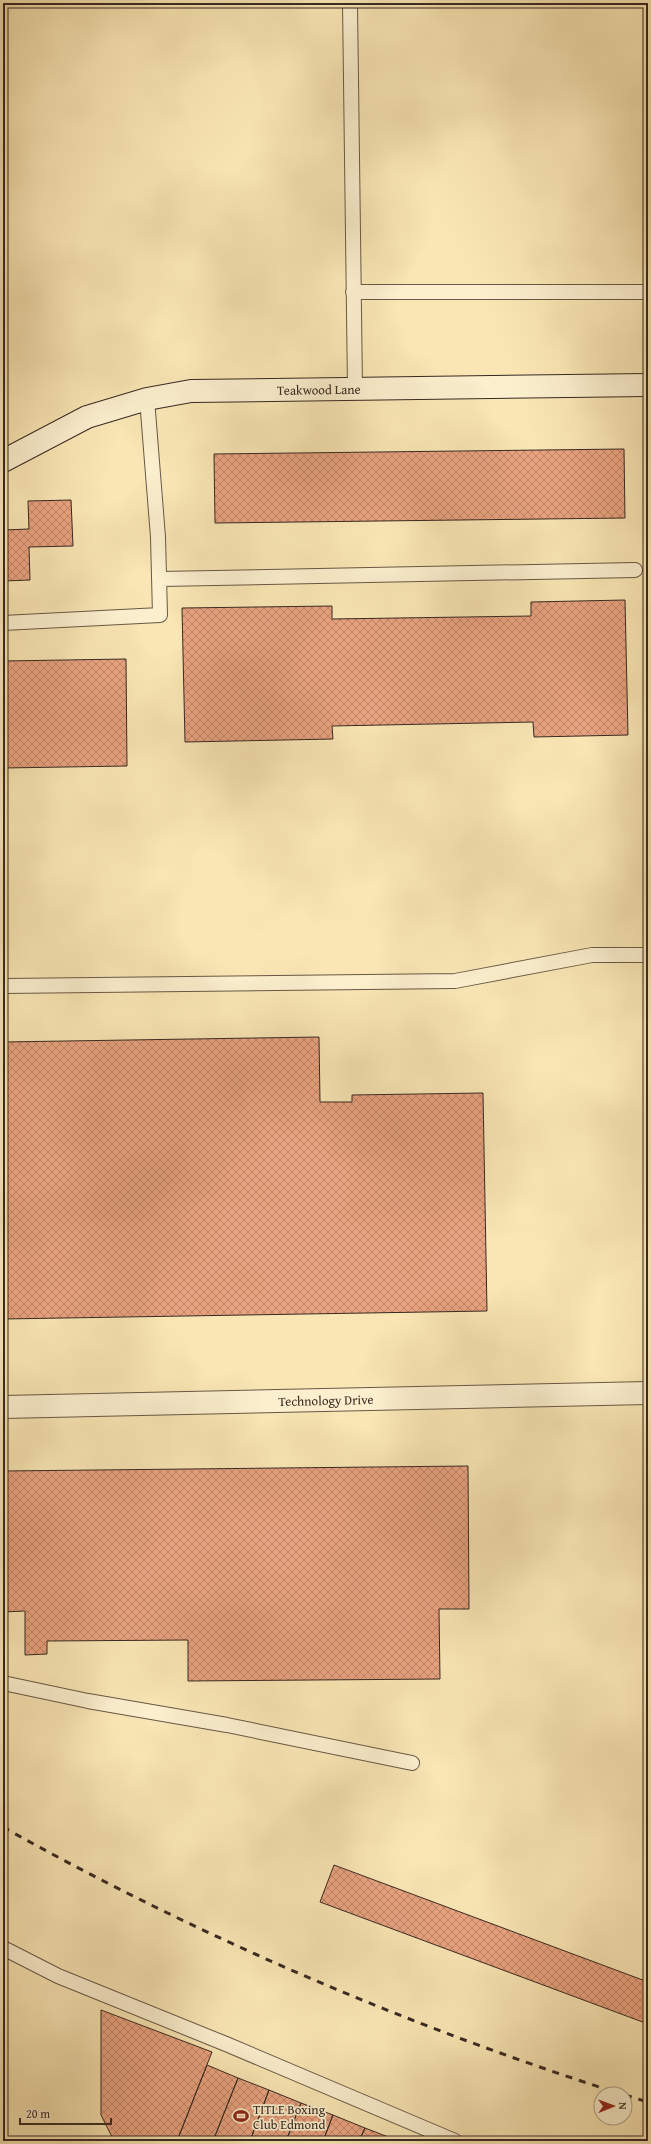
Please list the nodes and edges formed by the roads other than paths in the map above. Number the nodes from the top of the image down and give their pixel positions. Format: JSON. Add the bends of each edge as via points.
{"nodes":[{"id":1,"x":350,"y":3,"type":"edge"},
{"id":2,"x":353,"y":292,"type":"junction"},
{"id":3,"x":648,"y":292,"type":"edge"},
{"id":4,"x":648,"y":385,"type":"edge"},
{"id":5,"x":355,"y":389,"type":"junction"},
{"id":6,"x":147,"y":399,"type":"junction"},
{"id":7,"x":3,"y":461,"type":"edge"},
{"id":8,"x":635,"y":570,"type":"dead end"},
{"id":9,"x":160,"y":579,"type":"junction"},
{"id":10,"x":3,"y":623,"type":"edge"},
{"id":11,"x":648,"y":955,"type":"edge"},
{"id":12,"x":3,"y":986,"type":"edge"},
{"id":13,"x":648,"y":1393,"type":"edge"},
{"id":14,"x":3,"y":1406,"type":"edge"},
{"id":15,"x":3,"y":1683,"type":"edge"},
{"id":16,"x":412,"y":1763,"type":"dead end"},
{"id":17,"x":3,"y":1948,"type":"edge"},
{"id":18,"x":455,"y":2141,"type":"edge"}],
"edges":[{"from":1,"to":2,"type":"lane"},
{"from":2,"to":3,"type":"lane"},
{"from":2,"to":5,"type":"lane"},
{"from":4,"to":5,"type":"street","name":"Teakwood Lane"},
{"from":5,"to":6,"type":"street","name":"Teakwood Lane","via":[[191,391]]},
{"from":6,"to":7,"type":"street","name":"Teakwood Lane","via":[[86,417]]},
{"from":6,"to":9,"type":"lane"},
{"from":8,"to":9,"type":"lane"},
{"from":9,"to":10,"type":"lane","via":[[160,615]]},
{"from":11,"to":12,"type":"lane","via":[[592,955],[455,981]]},
{"from":13,"to":14,"type":"street","name":"Technology Drive"},
{"from":15,"to":16,"type":"lane"},
{"from":17,"to":18,"type":"lane","via":[[58,1976]]}]}
